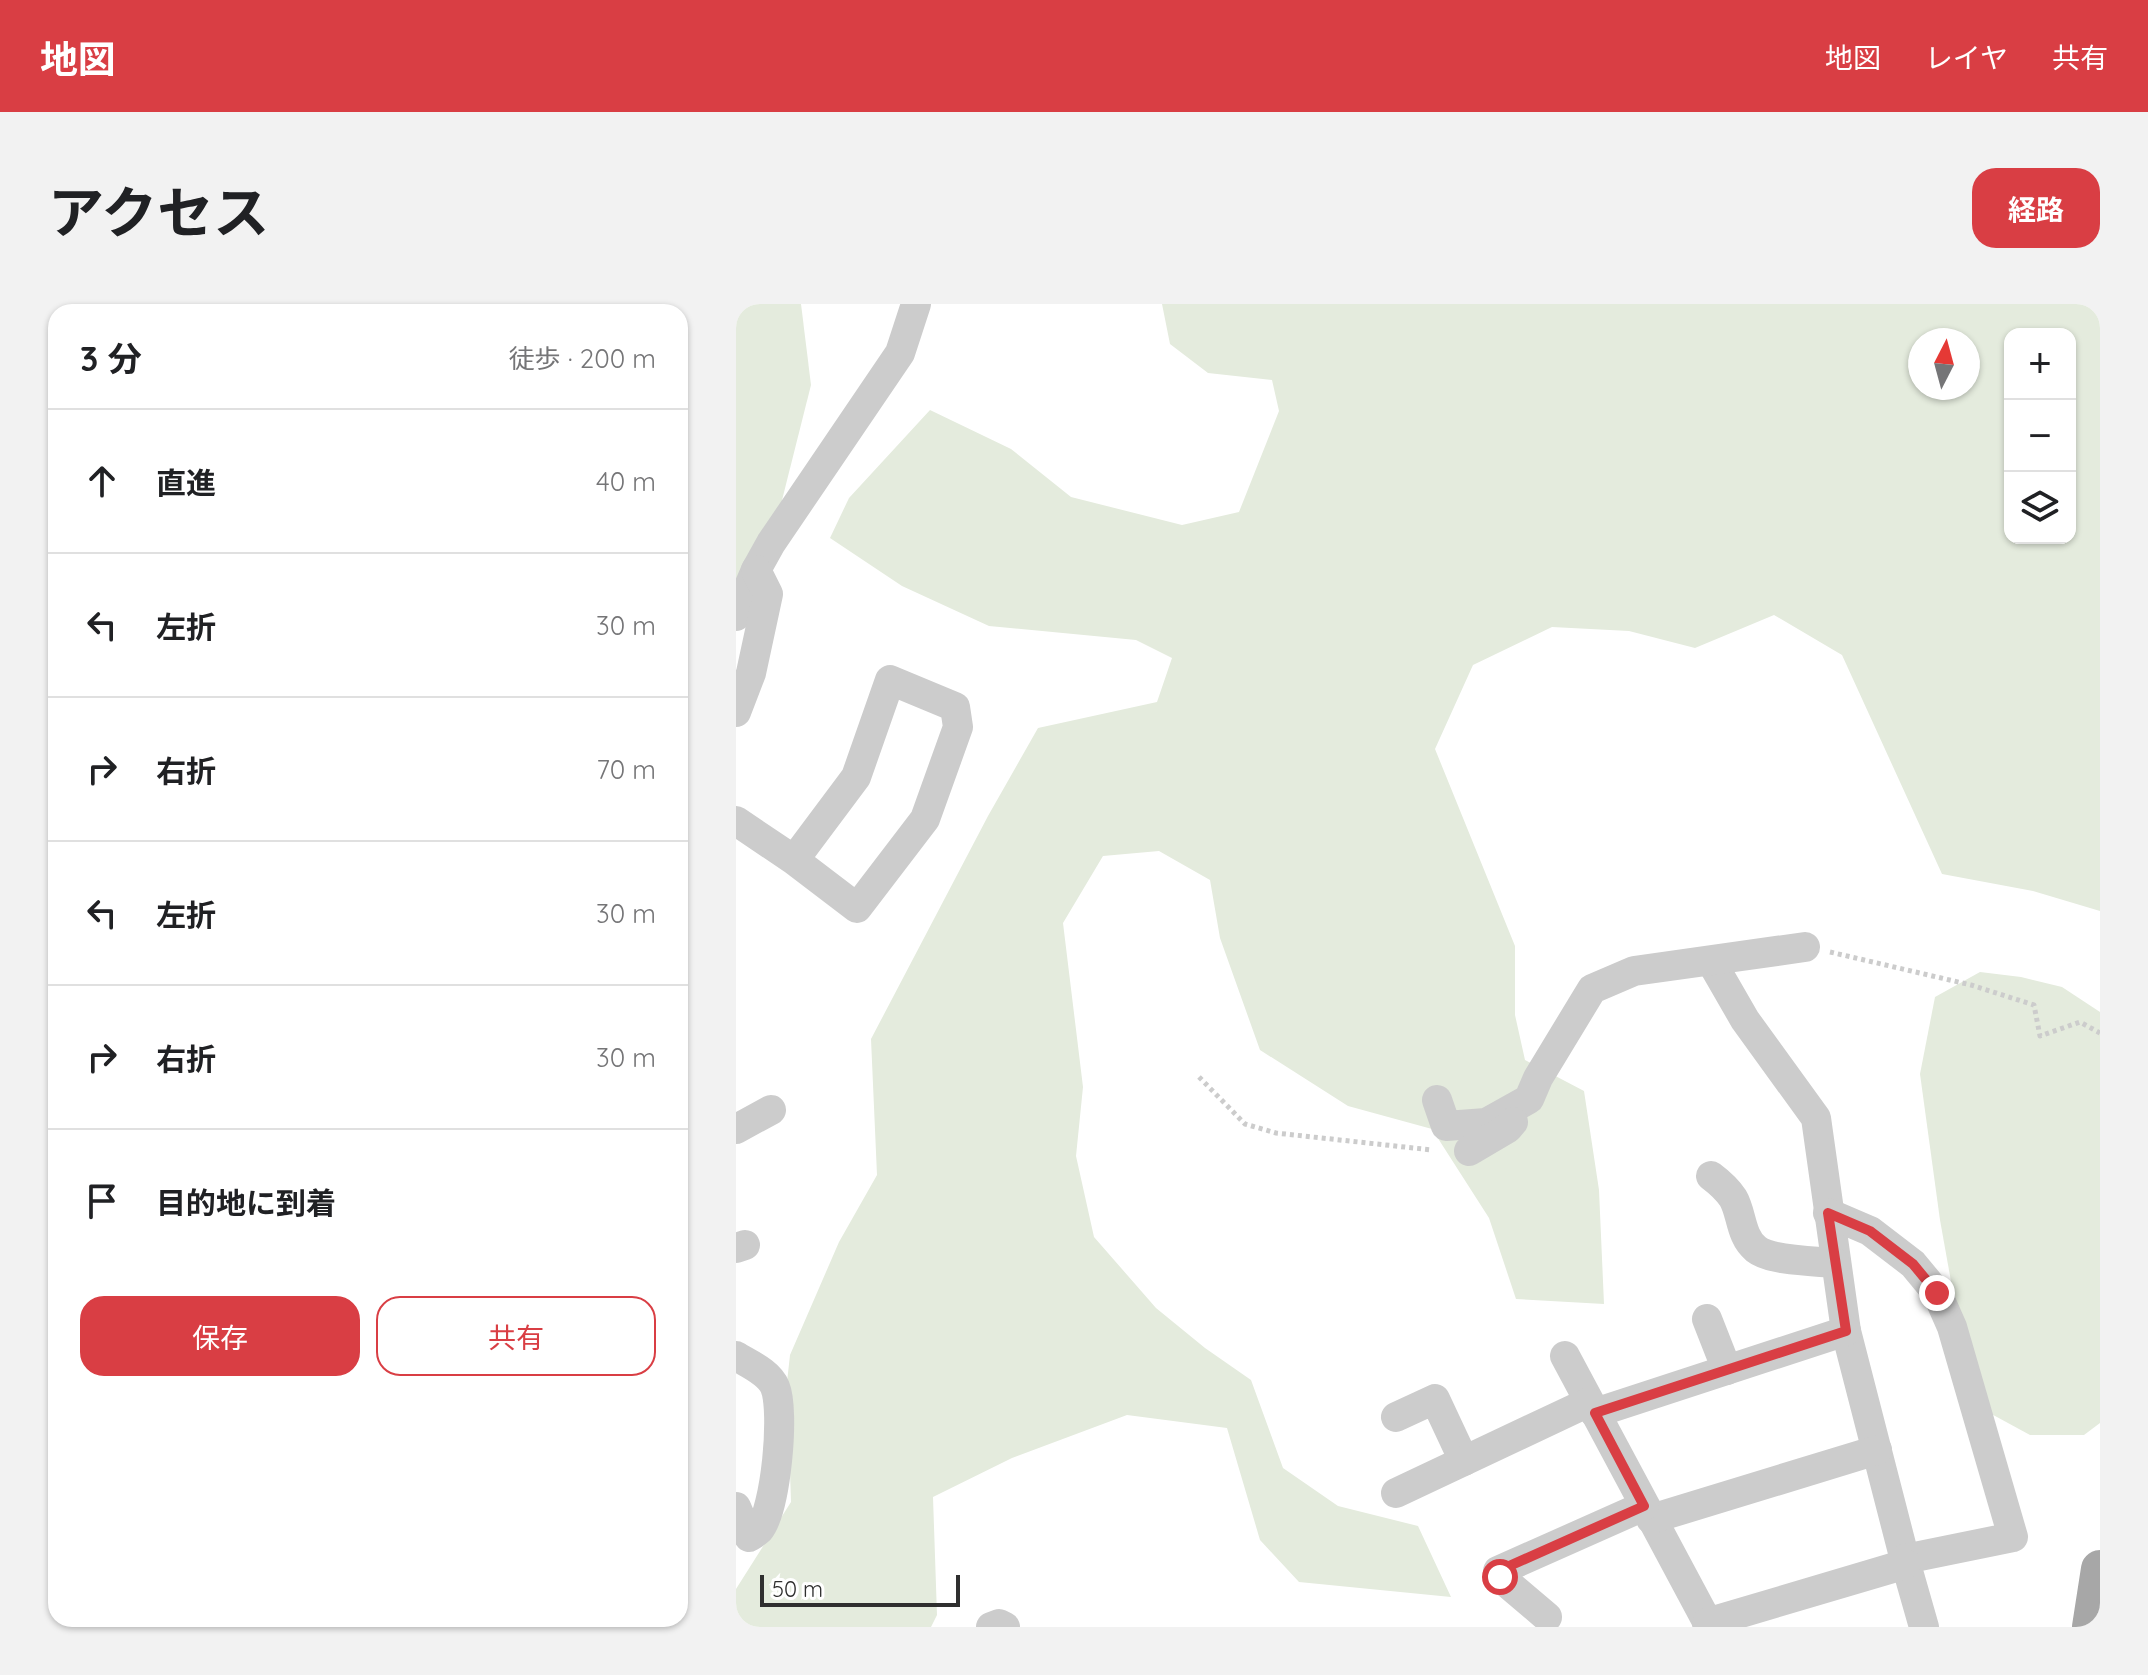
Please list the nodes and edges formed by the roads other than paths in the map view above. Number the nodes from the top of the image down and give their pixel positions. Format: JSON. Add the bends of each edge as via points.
{"nodes":[{"id":1,"x":916,"y":304,"type":"edge"},
{"id":2,"x":756,"y":570,"type":"junction"},
{"id":3,"x":736,"y":616,"type":"edge"},
{"id":4,"x":736,"y":712,"type":"edge"},
{"id":5,"x":736,"y":821,"type":"edge"},
{"id":6,"x":794,"y":860,"type":"junction"},
{"id":7,"x":1805,"y":947,"type":"road end"},
{"id":8,"x":1711,"y":961,"type":"junction"},
{"id":9,"x":1529,"y":1099,"type":"junction"},
{"id":10,"x":1437,"y":1100,"type":"dead end"},
{"id":11,"x":771,"y":1110,"type":"dead end"},
{"id":12,"x":736,"y":1129,"type":"edge"},
{"id":13,"x":1469,"y":1151,"type":"road end"},
{"id":14,"x":1711,"y":1176,"type":"dead end"},
{"id":15,"x":1828,"y":1213,"type":"junction"},
{"id":16,"x":1835,"y":1263,"type":"junction"},
{"id":17,"x":1707,"y":1319,"type":"dead end"},
{"id":18,"x":1846,"y":1331,"type":"junction"},
{"id":19,"x":736,"y":1356,"type":"edge"},
{"id":20,"x":1565,"y":1356,"type":"dead end"},
{"id":21,"x":1727,"y":1370,"type":"junction"},
{"id":22,"x":1592,"y":1408,"type":"junction"},
{"id":23,"x":1396,"y":1417,"type":"dead end"},
{"id":24,"x":1877,"y":1450,"type":"junction"},
{"id":25,"x":1464,"y":1461,"type":"junction"},
{"id":26,"x":1396,"y":1493,"type":"dead end"},
{"id":27,"x":736,"y":1507,"type":"edge"},
{"id":28,"x":1647,"y":1512,"type":"junction"},
{"id":29,"x":1905,"y":1562,"type":"junction"},
{"id":30,"x":2100,"y":1569,"type":"edge"},
{"id":31,"x":1547,"y":1617,"type":"dead end"},
{"id":32,"x":1709,"y":1625,"type":"edge"},
{"id":33,"x":991,"y":1627,"type":"edge"},
{"id":34,"x":1005,"y":1627,"type":"edge"},
{"id":35,"x":1924,"y":1627,"type":"edge"},
{"id":36,"x":2091,"y":1627,"type":"edge"}],
"edges":[{"from":1,"to":2,"type":"street","via":[[900,353]]},
{"from":2,"to":3,"type":"street"},
{"from":2,"to":4,"type":"street","via":[[768,594],[751,673]]},
{"from":5,"to":6,"type":"street"},
{"from":6,"to":6,"type":"street","via":[[857,908],[925,819],[958,727],[955,707],[890,680],[856,777]]},
{"from":7,"to":8,"type":"street"},
{"from":8,"to":9,"type":"street","via":[[1634,971],[1592,989]]},
{"from":8,"to":15,"type":"street","via":[[1745,1020],[1816,1118]]},
{"from":9,"to":10,"type":"street","via":[[1486,1123],[1446,1126]]},
{"from":9,"to":13,"type":"street","via":[[1508,1128]]},
{"from":11,"to":12,"type":"street"},
{"from":14,"to":16,"type":"street","via":[[1734,1200],[1756,1249]]},
{"from":15,"to":16,"type":"street"},
{"from":15,"to":29,"type":"street","via":[[1870,1231],[1913,1264],[1937,1293],[1952,1327],[2013,1537]]},
{"from":16,"to":18,"type":"street"},
{"from":17,"to":21,"type":"street"},
{"from":18,"to":21,"type":"street"},
{"from":18,"to":24,"type":"street"},
{"from":19,"to":27,"type":"street","via":[[775,1387],[780,1422],[773,1492],[760,1529],[749,1537]]},
{"from":20,"to":22,"type":"street"},
{"from":21,"to":22,"type":"street"},
{"from":22,"to":25,"type":"street"},
{"from":22,"to":28,"type":"street"},
{"from":23,"to":25,"type":"street","via":[[1435,1399]]},
{"from":24,"to":28,"type":"street"},
{"from":24,"to":29,"type":"street"},
{"from":25,"to":26,"type":"street"},
{"from":28,"to":31,"type":"street","via":[[1498,1571]]},
{"from":28,"to":32,"type":"street"},
{"from":29,"to":32,"type":"street"},
{"from":29,"to":35,"type":"street"},
{"from":30,"to":36,"type":"main road"},
{"from":33,"to":34,"type":"street"}]}
